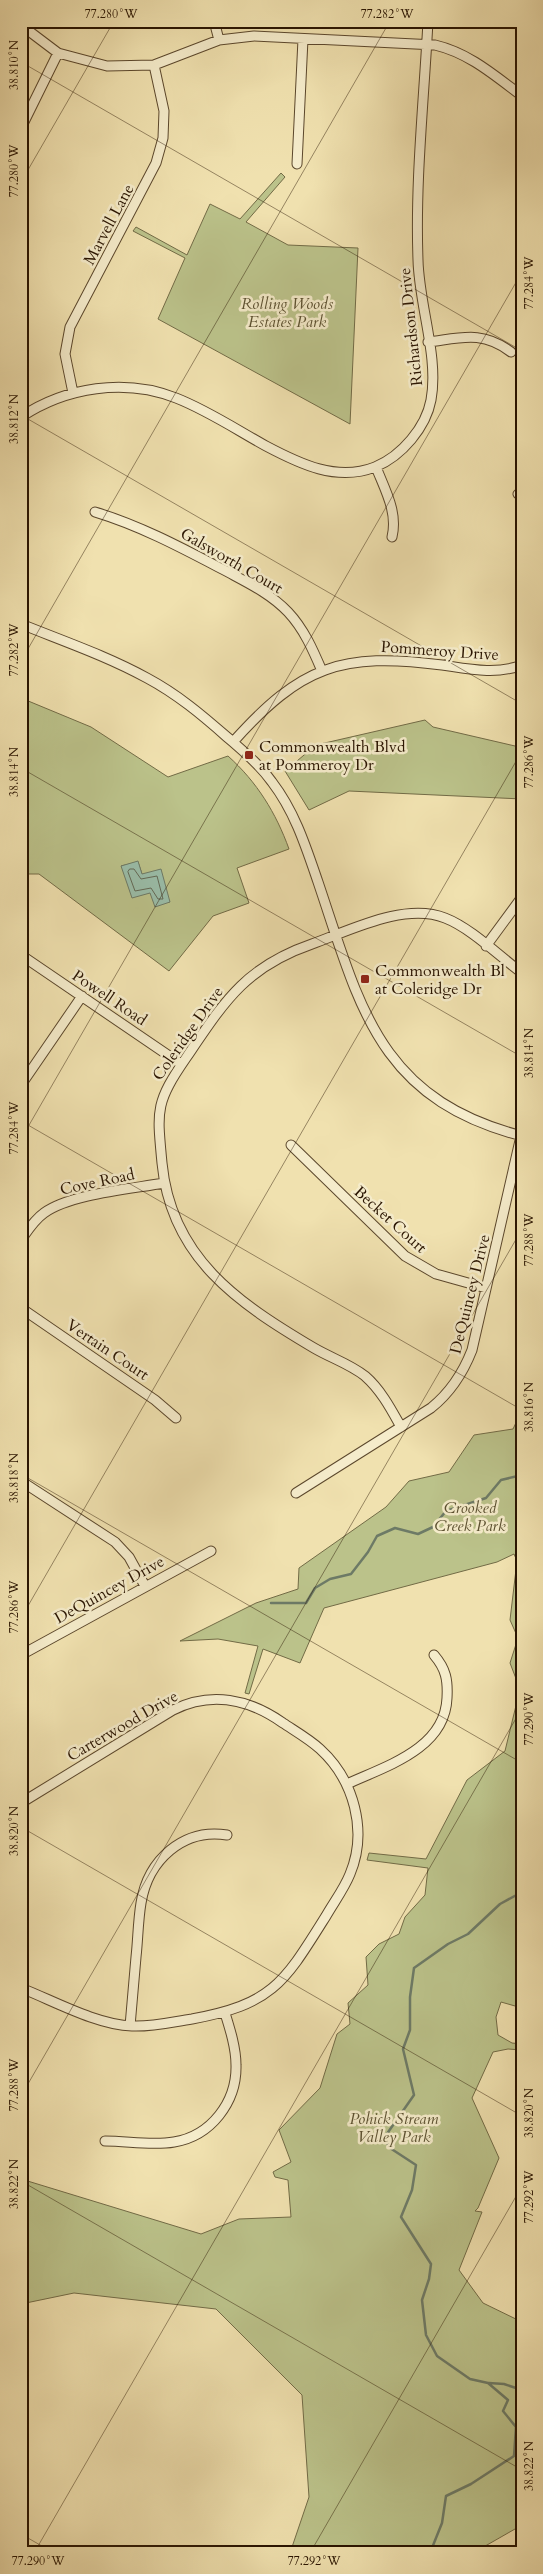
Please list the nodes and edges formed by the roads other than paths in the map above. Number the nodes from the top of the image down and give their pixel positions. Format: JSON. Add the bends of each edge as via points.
{"nodes":[{"id":1,"x":214,"y":21,"type":"edge"},
{"id":2,"x":428,"y":21,"type":"edge"},
{"id":3,"x":21,"y":25,"type":"edge"},
{"id":4,"x":303,"y":39,"type":"junction"},
{"id":5,"x":219,"y":40,"type":"junction"},
{"id":6,"x":427,"y":45,"type":"junction"},
{"id":7,"x":58,"y":52,"type":"junction"},
{"id":8,"x":154,"y":65,"type":"junction"},
{"id":9,"x":522,"y":96,"type":"edge"},
{"id":10,"x":21,"y":128,"type":"edge"},
{"id":11,"x":297,"y":164,"type":"dead end"},
{"id":12,"x":428,"y":342,"type":"junction"},
{"id":13,"x":510,"y":352,"type":"dead end"},
{"id":14,"x":74,"y":393,"type":"junction"},
{"id":15,"x":21,"y":418,"type":"edge"},
{"id":16,"x":376,"y":466,"type":"junction"},
{"id":17,"x":95,"y":512,"type":"dead end"},
{"id":18,"x":392,"y":537,"type":"dead end"},
{"id":19,"x":21,"y":624,"type":"edge"},
{"id":20,"x":522,"y":665,"type":"edge"},
{"id":21,"x":322,"y":671,"type":"junction"},
{"id":22,"x":233,"y":742,"type":"junction"},
{"id":23,"x":522,"y":897,"type":"edge"},
{"id":24,"x":336,"y":935,"type":"junction"},
{"id":25,"x":486,"y":946,"type":"junction"},
{"id":26,"x":21,"y":955,"type":"edge"},
{"id":27,"x":522,"y":973,"type":"edge"},
{"id":28,"x":82,"y":996,"type":"junction"},
{"id":29,"x":181,"y":1064,"type":"junction"},
{"id":30,"x":21,"y":1085,"type":"edge"},
{"id":31,"x":521,"y":1136,"type":"edge"},
{"id":32,"x":291,"y":1145,"type":"dead end"},
{"id":33,"x":164,"y":1183,"type":"junction"},
{"id":34,"x":21,"y":1240,"type":"edge"},
{"id":35,"x":486,"y":1288,"type":"junction"},
{"id":36,"x":21,"y":1308,"type":"edge"},
{"id":37,"x":176,"y":1418,"type":"dead end"},
{"id":38,"x":401,"y":1427,"type":"junction"},
{"id":39,"x":21,"y":1481,"type":"edge"},
{"id":40,"x":296,"y":1493,"type":"dead end"},
{"id":41,"x":211,"y":1551,"type":"dead end"},
{"id":42,"x":145,"y":1586,"type":"junction"},
{"id":43,"x":21,"y":1655,"type":"edge"},
{"id":44,"x":434,"y":1656,"type":"dead end"},
{"id":45,"x":347,"y":1784,"type":"junction"},
{"id":46,"x":21,"y":1803,"type":"edge"},
{"id":47,"x":227,"y":1835,"type":"dead end"},
{"id":48,"x":21,"y":1988,"type":"edge"},
{"id":49,"x":225,"y":2013,"type":"junction"},
{"id":50,"x":130,"y":2026,"type":"junction"},
{"id":51,"x":105,"y":2141,"type":"dead end"}],
"edges":[{"from":1,"to":5,"type":"street"},
{"from":2,"to":6,"type":"street","name":"Richardson Drive"},
{"from":3,"to":7,"type":"street"},
{"from":4,"to":5,"type":"street","via":[[254,36]]},
{"from":4,"to":6,"type":"street"},
{"from":4,"to":11,"type":"street"},
{"from":5,"to":8,"type":"street"},
{"from":6,"to":9,"type":"street","via":[[464,54]]},
{"from":6,"to":12,"type":"street","name":"Richardson Drive","via":[[418,260]]},
{"from":7,"to":8,"type":"street","via":[[107,66]]},
{"from":7,"to":10,"type":"street"},
{"from":8,"to":14,"type":"street","name":"Marvell Lane","via":[[164,111],[160,150],[150,178],[70,327],[66,354]]},
{"from":12,"to":13,"type":"street","via":[[488,338]]},
{"from":12,"to":16,"type":"street","name":"Richardson Drive","via":[[433,386],[426,416],[408,442]]},
{"from":14,"to":15,"type":"street","name":"Richardson Drive","via":[[41,405]]},
{"from":14,"to":16,"type":"street","name":"Richardson Drive","via":[[122,387],[162,393],[309,467],[340,472]]},
{"from":16,"to":18,"type":"street","via":[[394,515]]},
{"from":17,"to":21,"type":"street","name":"Galsworth Court","via":[[169,540],[270,596],[300,626]]},
{"from":19,"to":22,"type":"street","via":[[147,678],[191,706]]},
{"from":20,"to":21,"type":"street","name":"Pommeroy Drive","via":[[486,671],[388,659]]},
{"from":21,"to":22,"type":"street","name":"Pommeroy Drive","via":[[275,699]]},
{"from":22,"to":24,"type":"street","via":[[271,780],[292,812]]},
{"from":23,"to":25,"type":"street"},
{"from":24,"to":25,"type":"street","name":"Coleridge Drive","via":[[397,915],[419,912],[447,919]]},
{"from":24,"to":29,"type":"street","name":"Coleridge Drive","via":[[283,955],[250,976],[223,1004]]},
{"from":24,"to":31,"type":"street","via":[[365,1015],[402,1068],[428,1092],[459,1113]]},
{"from":25,"to":27,"type":"street","name":"Coleridge Drive"},
{"from":26,"to":28,"type":"street","name":"Powell Road"},
{"from":28,"to":29,"type":"street","name":"Powell Road"},
{"from":28,"to":30,"type":"street"},
{"from":29,"to":33,"type":"street","name":"Coleridge Drive","via":[[165,1090],[159,1110]]},
{"from":31,"to":35,"type":"street","name":"DeQuincey Drive"},
{"from":32,"to":35,"type":"street","name":"Becket Court","via":[[406,1256],[436,1274]]},
{"from":33,"to":34,"type":"street","name":"Cove Road","via":[[72,1200],[56,1206],[33,1223]]},
{"from":33,"to":38,"type":"street","name":"Coleridge Drive","via":[[183,1235],[212,1276],[300,1340],[365,1376]]},
{"from":35,"to":38,"type":"street","name":"DeQuincey Drive","via":[[472,1350],[460,1377],[437,1403]]},
{"from":36,"to":37,"type":"street","name":"Vertain Court","via":[[156,1400]]},
{"from":38,"to":40,"type":"street","name":"DeQuincey Drive"},
{"from":39,"to":42,"type":"street","via":[[115,1542],[129,1557]]},
{"from":41,"to":42,"type":"street","name":"DeQuincey Drive"},
{"from":42,"to":43,"type":"street","name":"DeQuincey Drive"},
{"from":44,"to":45,"type":"street","via":[[443,1666],[448,1684],[447,1706],[436,1732],[422,1747]]},
{"from":45,"to":46,"type":"street","name":"Carterwood Drive","via":[[332,1761],[271,1714],[241,1702],[208,1699],[173,1710]]},
{"from":45,"to":49,"type":"street","name":"Carterwood Drive","via":[[358,1838],[345,1886],[285,1977],[260,1998]]},
{"from":47,"to":50,"type":"street","via":[[201,1834],[181,1842],[164,1855],[148,1881],[141,1904]]},
{"from":48,"to":50,"type":"street","name":"Carterwood Drive","via":[[110,2022]]},
{"from":49,"to":50,"type":"street","name":"Carterwood Drive","via":[[150,2026]]},
{"from":49,"to":51,"type":"street","via":[[236,2076],[228,2104],[218,2117],[200,2132],[174,2142]]}]}
